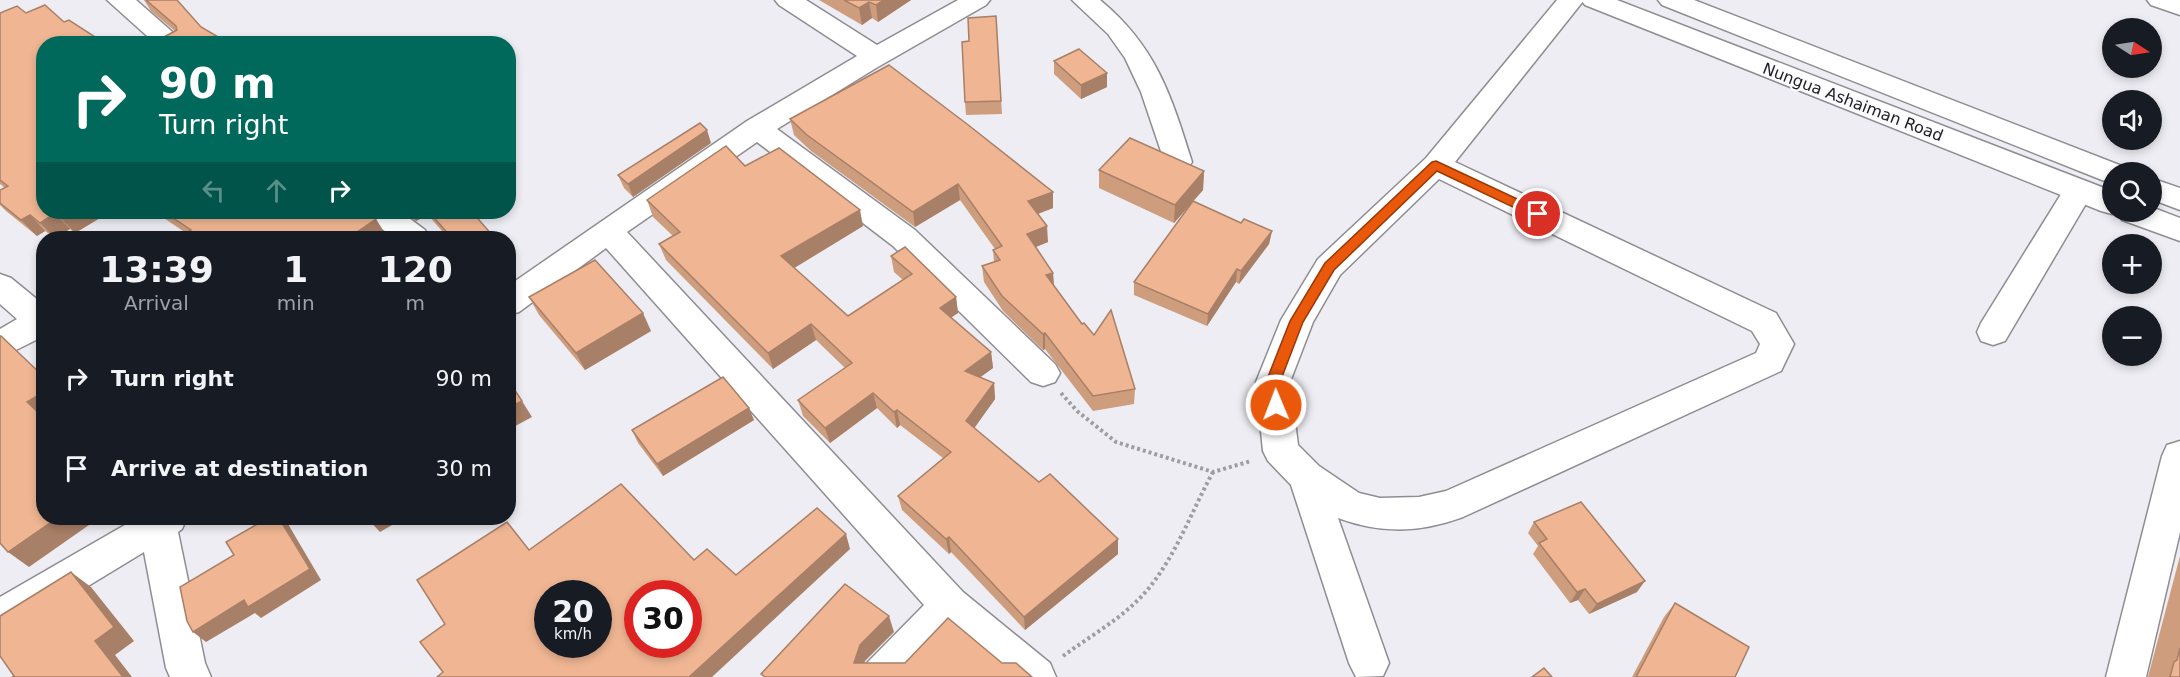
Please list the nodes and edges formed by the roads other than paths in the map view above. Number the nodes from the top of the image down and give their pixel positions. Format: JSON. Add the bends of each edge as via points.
{"nodes":[{"id":1,"x":120,"y":0,"type":"edge"},
{"id":2,"x":788,"y":0,"type":"edge"},
{"id":3,"x":977,"y":0,"type":"edge"},
{"id":4,"x":1085,"y":0,"type":"edge"},
{"id":5,"x":1571,"y":0,"type":"edge"},
{"id":6,"x":1594,"y":0,"type":"edge"},
{"id":7,"x":1671,"y":0,"type":"edge"},
{"id":8,"x":2160,"y":0,"type":"edge"},
{"id":9,"x":2180,"y":7,"type":"edge"},
{"id":10,"x":163,"y":36,"type":"edge"},
{"id":11,"x":875,"y":56,"type":"junction"},
{"id":12,"x":757,"y":128,"type":"junction"},
{"id":13,"x":1177,"y":162,"type":"edge"},
{"id":14,"x":1436,"y":165,"type":"junction"},
{"id":15,"x":2102,"y":169,"type":"edge"},
{"id":16,"x":2079,"y":190,"type":"junction"},
{"id":17,"x":2162,"y":193,"type":"edge"},
{"id":18,"x":2102,"y":199,"type":"edge"},
{"id":19,"x":2180,"y":200,"type":"edge"},
{"id":20,"x":390,"y":219,"type":"edge"},
{"id":21,"x":2159,"y":222,"type":"edge"},
{"id":22,"x":2180,"y":230,"type":"edge"},
{"id":23,"x":405,"y":231,"type":"edge"},
{"id":24,"x":608,"y":231,"type":"junction"},
{"id":25,"x":0,"y":286,"type":"edge"},
{"id":26,"x":516,"y":297,"type":"edge"},
{"id":27,"x":36,"y":318,"type":"edge"},
{"id":28,"x":36,"y":326,"type":"edge"},
{"id":29,"x":1993,"y":332,"type":"dead end"},
{"id":30,"x":0,"y":345,"type":"edge"},
{"id":31,"x":1043,"y":373,"type":"road end"},
{"id":32,"x":2180,"y":456,"type":"edge"},
{"id":33,"x":1294,"y":464,"type":"junction"},
{"id":34,"x":158,"y":525,"type":"edge"},
{"id":35,"x":163,"y":525,"type":"edge"},
{"id":36,"x":950,"y":605,"type":"junction"},
{"id":37,"x":0,"y":618,"type":"edge"},
{"id":38,"x":1369,"y":663,"type":"dead end"},
{"id":39,"x":1045,"y":670,"type":"edge"},
{"id":40,"x":191,"y":677,"type":"edge"},
{"id":41,"x":881,"y":677,"type":"edge"},
{"id":42,"x":2126,"y":677,"type":"edge"}],
"edges":[{"from":1,"to":10,"type":"street"},
{"from":2,"to":11,"type":"street"},
{"from":3,"to":11,"type":"street"},
{"from":4,"to":13,"type":"street","via":[[1116,27],[1141,60],[1158,98]]},
{"from":5,"to":14,"type":"street"},
{"from":6,"to":16,"type":"street","name":"Nungua Ashaiman Road"},
{"from":7,"to":15,"type":"street","name":"Nungua Ashaiman Road"},
{"from":8,"to":9,"type":"street"},
{"from":11,"to":12,"type":"street"},
{"from":12,"to":24,"type":"street"},
{"from":12,"to":31,"type":"street","via":[[904,238]]},
{"from":14,"to":33,"type":"street","via":[[1329,267],[1297,321],[1273,382]]},
{"from":14,"to":33,"type":"street","via":[[1764,322],[1777,344],[1769,362],[1450,506],[1419,513],[1380,514],[1349,506]]},
{"from":16,"to":18,"type":"street","name":"Nungua Ashaiman Road"},
{"from":16,"to":29,"type":"street"},
{"from":17,"to":19,"type":"street"},
{"from":20,"to":23,"type":"street"},
{"from":21,"to":22,"type":"street"},
{"from":24,"to":26,"type":"street"},
{"from":24,"to":36,"type":"street"},
{"from":25,"to":27,"type":"street"},
{"from":28,"to":30,"type":"street"},
{"from":32,"to":42,"type":"street"},
{"from":33,"to":38,"type":"street"},
{"from":34,"to":37,"type":"street"},
{"from":35,"to":40,"type":"street","via":[[186,669]]},
{"from":36,"to":39,"type":"street"},
{"from":36,"to":41,"type":"street"}]}
